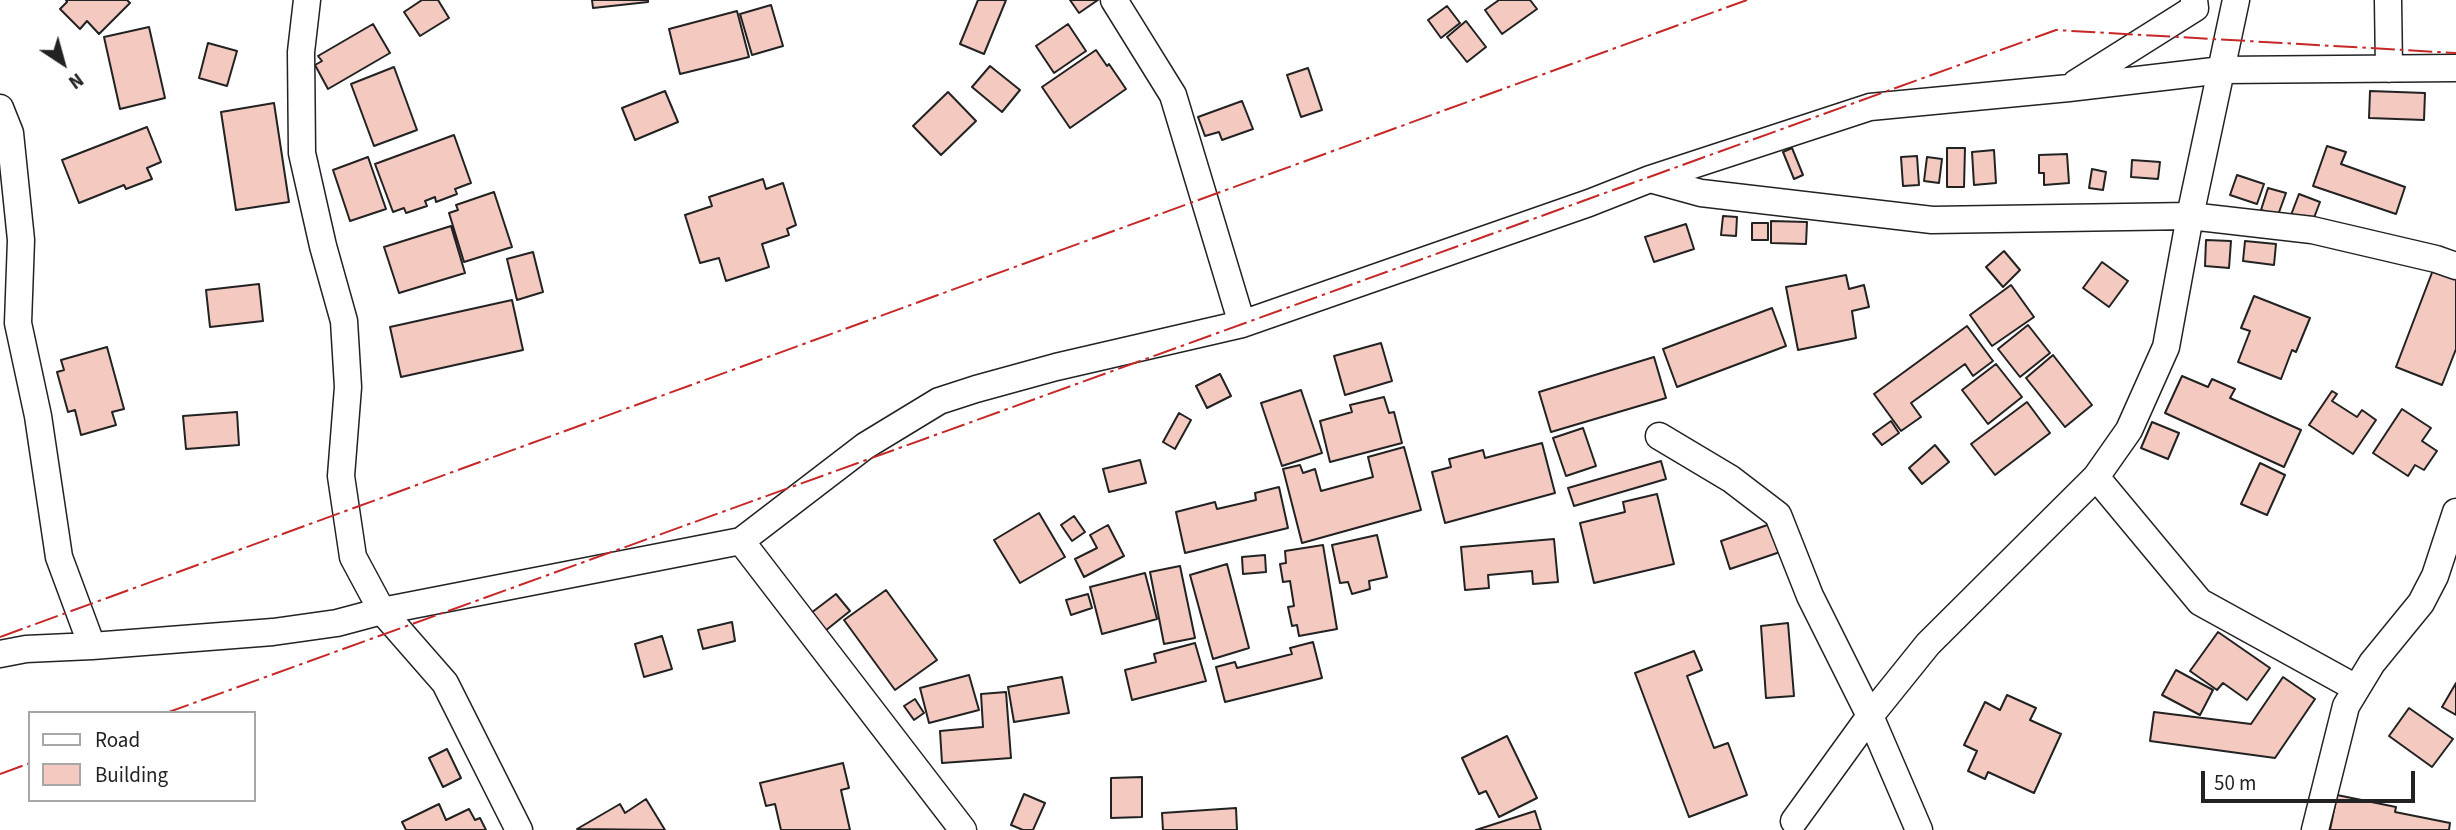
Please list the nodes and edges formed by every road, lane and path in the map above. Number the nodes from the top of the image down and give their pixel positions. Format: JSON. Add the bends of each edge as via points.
{"nodes":[{"id":1,"x":307,"y":0,"type":"edge"},
{"id":2,"x":1114,"y":0,"type":"edge"},
{"id":3,"x":2194,"y":0,"type":"edge"},
{"id":4,"x":2236,"y":0,"type":"edge"},
{"id":5,"x":2388,"y":0,"type":"edge"},
{"id":6,"x":2456,"y":68,"type":"edge"},
{"id":7,"x":2389,"y":69,"type":"junction"},
{"id":8,"x":2222,"y":70,"type":"junction"},
{"id":9,"x":2069,"y":88,"type":"junction"},
{"id":10,"x":0,"y":108,"type":"edge"},
{"id":11,"x":1650,"y":179,"type":"junction"},
{"id":12,"x":2190,"y":216,"type":"junction"},
{"id":13,"x":2456,"y":266,"type":"edge"},
{"id":14,"x":1242,"y":324,"type":"junction"},
{"id":15,"x":1659,"y":436,"type":"dead end"},
{"id":16,"x":2096,"y":477,"type":"junction"},
{"id":17,"x":2456,"y":512,"type":"edge"},
{"id":18,"x":741,"y":541,"type":"junction"},
{"id":19,"x":383,"y":611,"type":"junction"},
{"id":20,"x":92,"y":646,"type":"junction"},
{"id":21,"x":0,"y":654,"type":"edge"},
{"id":22,"x":2356,"y":688,"type":"junction"},
{"id":23,"x":1870,"y":716,"type":"junction"},
{"id":24,"x":1794,"y":821,"type":"dead end"},
{"id":25,"x":519,"y":830,"type":"edge"},
{"id":26,"x":963,"y":830,"type":"edge"},
{"id":27,"x":1919,"y":830,"type":"edge"},
{"id":28,"x":2315,"y":830,"type":"edge"}],
"edges":[{"from":1,"to":19,"type":"street","via":[[302,153],[344,321],[348,387],[341,476],[353,556]]},
{"from":2,"to":14,"type":"street","via":[[1173,95]]},
{"from":3,"to":9,"type":"street","via":[[2195,8]]},
{"from":4,"to":8,"type":"street"},
{"from":5,"to":7,"type":"street"},
{"from":6,"to":7,"type":"street"},
{"from":7,"to":8,"type":"street"},
{"from":8,"to":9,"type":"street"},
{"from":8,"to":12,"type":"street"},
{"from":9,"to":11,"type":"street","via":[[1870,107]]},
{"from":10,"to":20,"type":"street","via":[[10,133],[21,240],[18,323],[38,416],[59,557]]},
{"from":11,"to":12,"type":"street","via":[[1701,193],[1932,220]]},
{"from":11,"to":14,"type":"street"},
{"from":12,"to":13,"type":"street","via":[[2312,230]]},
{"from":12,"to":16,"type":"street","via":[[2166,347],[2129,430]]},
{"from":14,"to":18,"type":"street","via":[[1056,367],[939,401],[865,446]]},
{"from":15,"to":23,"type":"street","via":[[1731,479],[1778,515],[1810,596]]},
{"from":16,"to":22,"type":"street","via":[[2200,601]]},
{"from":16,"to":23,"type":"street","via":[[1928,644]]},
{"from":17,"to":22,"type":"street","via":[[2421,603]]},
{"from":18,"to":19,"type":"street"},
{"from":18,"to":26,"type":"street"},
{"from":19,"to":20,"type":"street","via":[[273,632]]},
{"from":19,"to":25,"type":"street","via":[[445,683]]},
{"from":20,"to":21,"type":"street"},
{"from":22,"to":28,"type":"street","via":[[2346,706]]},
{"from":23,"to":24,"type":"street"},
{"from":23,"to":27,"type":"street"}]}
